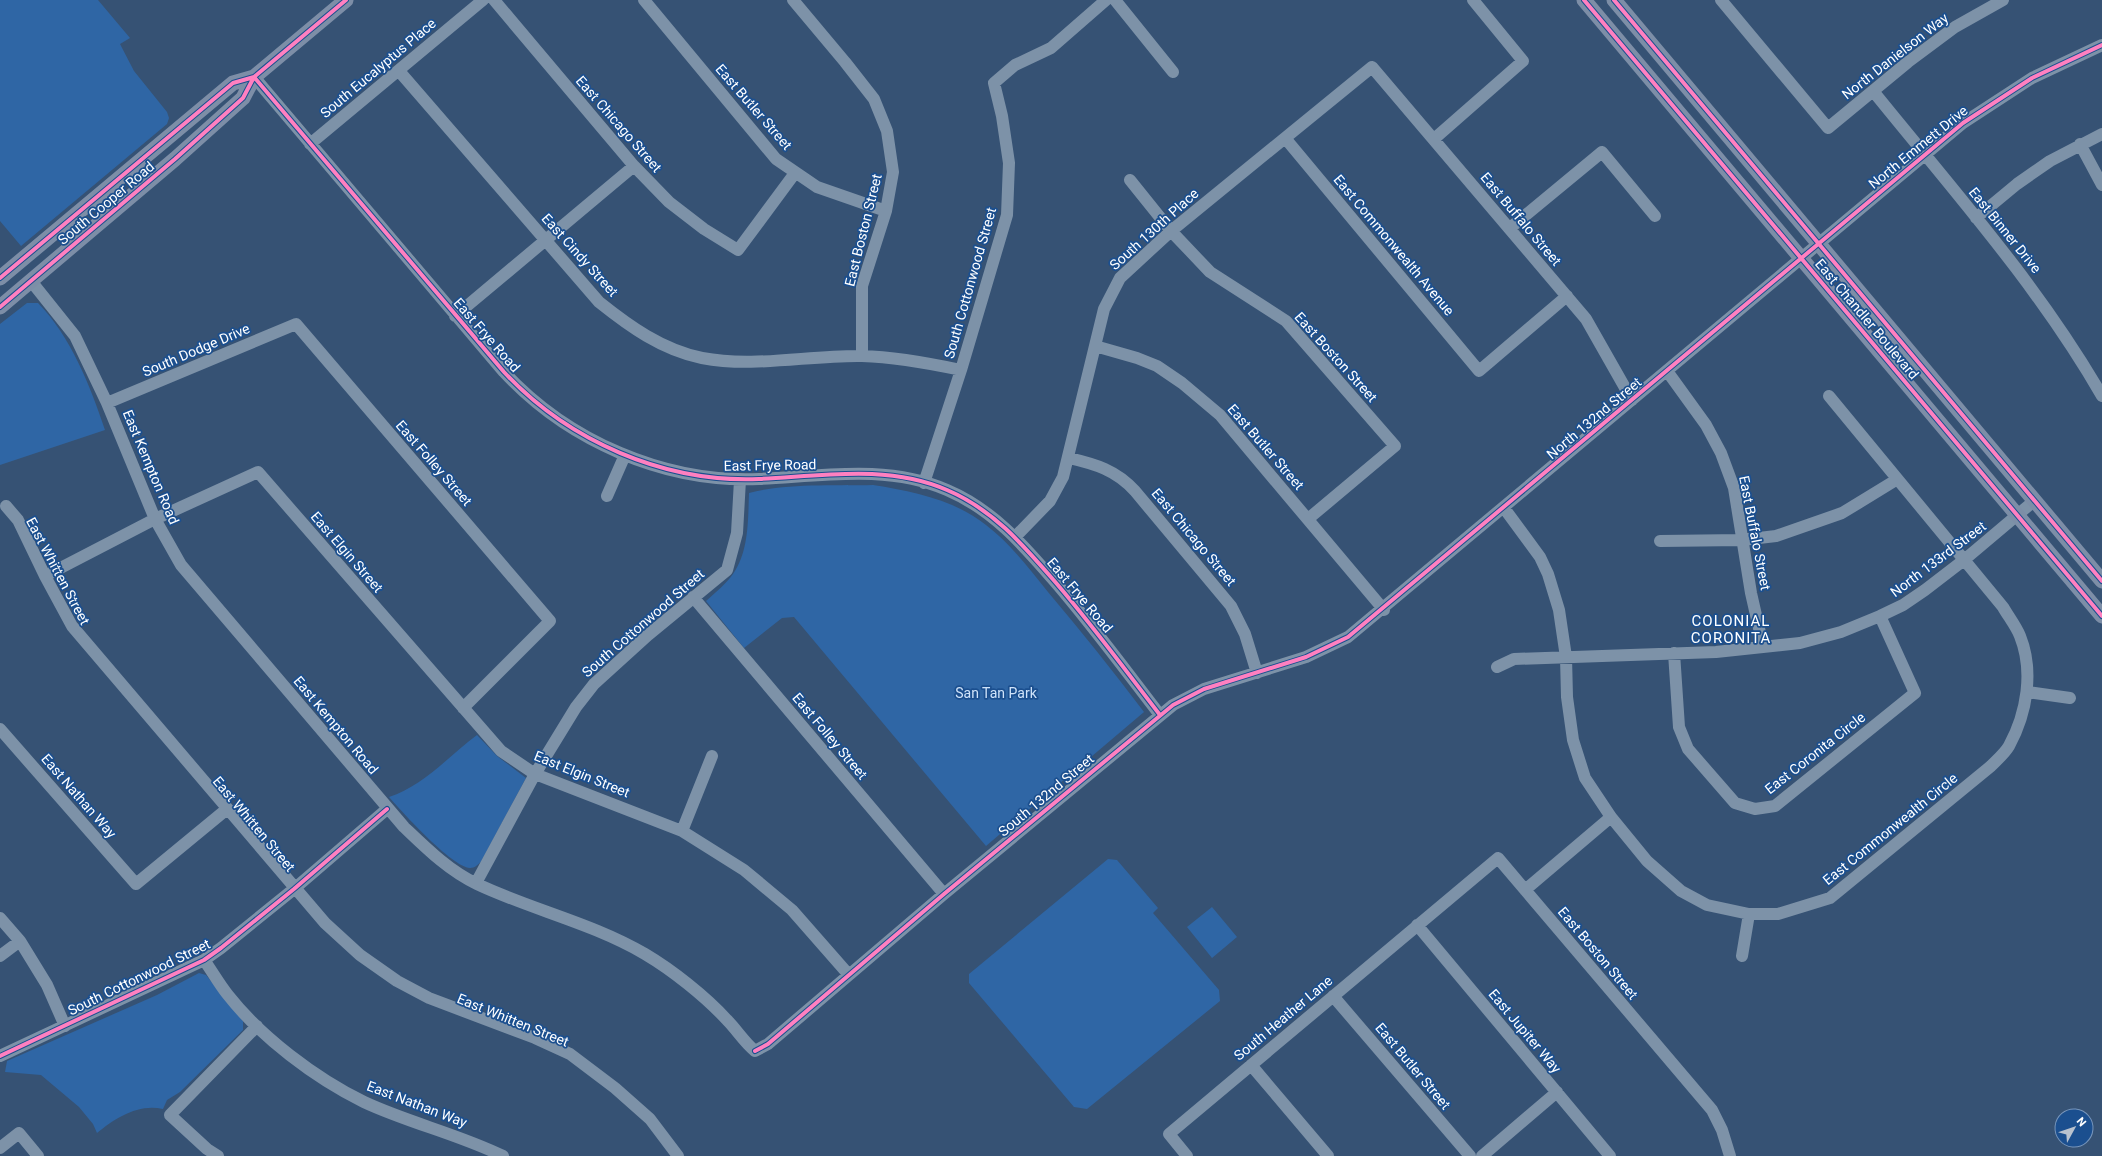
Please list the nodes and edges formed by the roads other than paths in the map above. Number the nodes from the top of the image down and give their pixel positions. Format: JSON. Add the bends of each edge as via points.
{"nodes":[{"id":1,"x":346,"y":0,"type":"edge"},
{"id":2,"x":484,"y":0,"type":"edge"},
{"id":3,"x":494,"y":0,"type":"edge"},
{"id":4,"x":644,"y":0,"type":"edge"},
{"id":5,"x":793,"y":0,"type":"edge"},
{"id":6,"x":1106,"y":0,"type":"edge"},
{"id":7,"x":1115,"y":0,"type":"edge"},
{"id":8,"x":1473,"y":0,"type":"edge"},
{"id":9,"x":1584,"y":0,"type":"edge"},
{"id":10,"x":1614,"y":0,"type":"edge"},
{"id":11,"x":1721,"y":0,"type":"edge"},
{"id":12,"x":2004,"y":0,"type":"edge"},
{"id":13,"x":2102,"y":45,"type":"edge"},
{"id":14,"x":1372,"y":67,"type":"joint"},
{"id":15,"x":399,"y":71,"type":"junction"},
{"id":16,"x":1173,"y":72,"type":"dead end"},
{"id":17,"x":254,"y":77,"type":"junction"},
{"id":18,"x":1873,"y":91,"type":"junction"},
{"id":19,"x":189,"y":120,"type":"junction"},
{"id":20,"x":2102,"y":134,"type":"edge"},
{"id":21,"x":201,"y":135,"type":"junction"},
{"id":22,"x":1285,"y":138,"type":"junction"},
{"id":23,"x":1434,"y":139,"type":"junction"},
{"id":24,"x":310,"y":144,"type":"junction"},
{"id":25,"x":2080,"y":144,"type":"junction"},
{"id":26,"x":1924,"y":154,"type":"junction"},
{"id":27,"x":634,"y":166,"type":"junction"},
{"id":28,"x":795,"y":173,"type":"junction"},
{"id":29,"x":1130,"y":180,"type":"dead end"},
{"id":30,"x":2102,"y":185,"type":"edge"},
{"id":31,"x":886,"y":211,"type":"junction"},
{"id":32,"x":1655,"y":216,"type":"dead end"},
{"id":33,"x":1976,"y":218,"type":"junction"},
{"id":34,"x":1510,"y":228,"type":"junction"},
{"id":35,"x":1171,"y":231,"type":"junction"},
{"id":36,"x":545,"y":241,"type":"junction"},
{"id":37,"x":1818,"y":243,"type":"junction"},
{"id":38,"x":1801,"y":258,"type":"junction"},
{"id":39,"x":17,"y":264,"type":"junction"},
{"id":40,"x":0,"y":278,"type":"edge"},
{"id":41,"x":31,"y":281,"type":"junction"},
{"id":42,"x":1567,"y":296,"type":"junction"},
{"id":43,"x":0,"y":307,"type":"edge"},
{"id":44,"x":455,"y":316,"type":"junction"},
{"id":45,"x":296,"y":324,"type":"joint"},
{"id":46,"x":1095,"y":346,"type":"junction"},
{"id":47,"x":862,"y":356,"type":"junction"},
{"id":48,"x":961,"y":370,"type":"junction"},
{"id":49,"x":1667,"y":371,"type":"junction"},
{"id":50,"x":1829,"y":396,"type":"dead end"},
{"id":51,"x":2102,"y":396,"type":"edge"},
{"id":52,"x":1632,"y":400,"type":"junction"},
{"id":53,"x":107,"y":403,"type":"junction"},
{"id":54,"x":625,"y":455,"type":"junction"},
{"id":55,"x":1068,"y":458,"type":"junction"},
{"id":56,"x":740,"y":480,"type":"junction"},
{"id":57,"x":1896,"y":480,"type":"junction"},
{"id":58,"x":924,"y":482,"type":"junction"},
{"id":59,"x":607,"y":496,"type":"dead end"},
{"id":60,"x":2034,"y":501,"type":"junction"},
{"id":61,"x":6,"y":506,"type":"dead end"},
{"id":62,"x":1504,"y":508,"type":"junction"},
{"id":63,"x":2018,"y":517,"type":"junction"},
{"id":64,"x":155,"y":519,"type":"junction"},
{"id":65,"x":1308,"y":519,"type":"junction"},
{"id":66,"x":1016,"y":536,"type":"junction"},
{"id":67,"x":1742,"y":540,"type":"junction"},
{"id":68,"x":1660,"y":541,"type":"dead end"},
{"id":69,"x":1964,"y":560,"type":"junction"},
{"id":70,"x":45,"y":576,"type":"junction"},
{"id":71,"x":2102,"y":581,"type":"edge"},
{"id":72,"x":692,"y":597,"type":"junction"},
{"id":73,"x":1384,"y":610,"type":"junction"},
{"id":74,"x":1880,"y":616,"type":"junction"},
{"id":75,"x":2102,"y":616,"type":"edge"},
{"id":76,"x":1763,"y":646,"type":"junction"},
{"id":77,"x":1674,"y":653,"type":"junction"},
{"id":78,"x":1566,"y":657,"type":"junction"},
{"id":79,"x":1497,"y":667,"type":"dead end"},
{"id":80,"x":1257,"y":673,"type":"junction"},
{"id":81,"x":2028,"y":692,"type":"junction"},
{"id":82,"x":2070,"y":698,"type":"dead end"},
{"id":83,"x":463,"y":708,"type":"junction"},
{"id":84,"x":1160,"y":715,"type":"junction"},
{"id":85,"x":0,"y":729,"type":"edge"},
{"id":86,"x":712,"y":756,"type":"dead end"},
{"id":87,"x":535,"y":774,"type":"junction"},
{"id":88,"x":227,"y":809,"type":"junction"},
{"id":89,"x":388,"y":809,"type":"junction"},
{"id":90,"x":1611,"y":817,"type":"junction"},
{"id":91,"x":682,"y":831,"type":"junction"},
{"id":92,"x":476,"y":884,"type":"junction"},
{"id":93,"x":294,"y":889,"type":"junction"},
{"id":94,"x":1525,"y":890,"type":"junction"},
{"id":95,"x":944,"y":894,"type":"junction"},
{"id":96,"x":1749,"y":914,"type":"junction"},
{"id":97,"x":0,"y":918,"type":"edge"},
{"id":98,"x":1417,"y":925,"type":"junction"},
{"id":99,"x":20,"y":941,"type":"junction"},
{"id":100,"x":0,"y":956,"type":"edge"},
{"id":101,"x":1742,"y":956,"type":"dead end"},
{"id":102,"x":204,"y":960,"type":"junction"},
{"id":103,"x":849,"y":975,"type":"junction"},
{"id":104,"x":1333,"y":996,"type":"junction"},
{"id":105,"x":64,"y":1026,"type":"junction"},
{"id":106,"x":258,"y":1026,"type":"junction"},
{"id":107,"x":755,"y":1051,"type":"joint"},
{"id":108,"x":0,"y":1056,"type":"edge"},
{"id":109,"x":1251,"y":1065,"type":"junction"},
{"id":110,"x":1557,"y":1092,"type":"junction"},
{"id":111,"x":0,"y":1148,"type":"edge"},
{"id":112,"x":38,"y":1156,"type":"edge"},
{"id":113,"x":218,"y":1156,"type":"edge"},
{"id":114,"x":502,"y":1156,"type":"edge"},
{"id":115,"x":678,"y":1156,"type":"edge"},
{"id":116,"x":1187,"y":1156,"type":"edge"},
{"id":117,"x":1328,"y":1156,"type":"edge"},
{"id":118,"x":1470,"y":1156,"type":"edge"},
{"id":119,"x":1482,"y":1156,"type":"edge"},
{"id":120,"x":1610,"y":1156,"type":"edge"},
{"id":121,"x":1730,"y":1156,"type":"edge"}],
"edges":[{"from":1,"to":17,"type":"main road","name":"South Cooper Road"},
{"from":2,"to":15,"type":"street","name":"South Eucalyptus Place"},
{"from":3,"to":27,"type":"street","name":"East Chicago Street"},
{"from":4,"to":28,"type":"street","name":"East Butler Street","via":[[776,159]]},
{"from":5,"to":31,"type":"street","name":"East Boston Street","via":[[874,99],[887,132],[893,172]]},
{"from":6,"to":48,"type":"street","name":"South Cottonwood Street","via":[[1051,48],[1015,65],[994,83],[1009,163],[1006,215]]},
{"from":7,"to":16,"type":"street"},
{"from":8,"to":23,"type":"street","via":[[1524,61]]},
{"from":9,"to":38,"type":"main road","name":"East Chandler Boulevard"},
{"from":10,"to":37,"type":"main road","name":"East Chandler Boulevard"},
{"from":11,"to":18,"type":"street","name":"North Danielson Way","via":[[1828,128]]},
{"from":12,"to":18,"type":"street","name":"North Danielson Way","via":[[1955,27]]},
{"from":13,"to":26,"type":"street","name":"North Emmett Drive","via":[[2017,86],[1963,123]]},
{"from":14,"to":22,"type":"street","name":"South 130th Place"},
{"from":14,"to":23,"type":"street","name":"East Buffalo Street"},
{"from":15,"to":24,"type":"street","name":"South Eucalyptus Place"},
{"from":15,"to":36,"type":"street","name":"East Cindy Street"},
{"from":17,"to":19,"type":"main road","name":"South Cooper Road","via":[[233,83]]},
{"from":17,"to":21,"type":"main road","name":"South Cooper Road","via":[[243,98]]},
{"from":17,"to":24,"type":"street","name":"East Frye Road"},
{"from":18,"to":26,"type":"street","name":"East Binner Drive"},
{"from":19,"to":21,"type":"main road"},
{"from":19,"to":39,"type":"main road","name":"South Cooper Road"},
{"from":20,"to":25,"type":"street"},
{"from":21,"to":41,"type":"main road","name":"South Cooper Road"},
{"from":22,"to":35,"type":"street","name":"South 130th Place"},
{"from":22,"to":42,"type":"street","name":"East Commonwealth Avenue","via":[[1479,371]]},
{"from":23,"to":34,"type":"street","name":"East Buffalo Street"},
{"from":24,"to":44,"type":"street","name":"East Frye Road"},
{"from":25,"to":30,"type":"street"},
{"from":25,"to":33,"type":"street","via":[[2017,184]]},
{"from":26,"to":33,"type":"street","name":"East Binner Drive"},
{"from":26,"to":37,"type":"street","name":"North Emmett Drive"},
{"from":27,"to":28,"type":"street","name":"East Chicago Street","via":[[669,202],[704,229],[738,250]]},
{"from":27,"to":36,"type":"street"},
{"from":28,"to":31,"type":"street","name":"East Butler Street","via":[[832,194]]},
{"from":29,"to":35,"type":"street","name":"East Boston Street"},
{"from":31,"to":47,"type":"street","name":"East Boston Street","via":[[862,286]]},
{"from":32,"to":34,"type":"street","via":[[1602,152]]},
{"from":33,"to":51,"type":"street","name":"East Binner Drive","via":[[2047,308]]},
{"from":34,"to":42,"type":"street","name":"East Buffalo Street"},
{"from":35,"to":46,"type":"street","name":"South 130th Place","via":[[1120,278],[1104,309]]},
{"from":35,"to":65,"type":"street","name":"East Boston Street","via":[[1210,272],[1286,321],[1395,446]]},
{"from":36,"to":44,"type":"street"},
{"from":36,"to":47,"type":"street","name":"East Cindy Street","via":[[599,302],[631,327],[666,346],[701,358],[731,361]]},
{"from":37,"to":38,"type":"street","name":"North 132nd Street"},
{"from":37,"to":60,"type":"main road","name":"East Chandler Boulevard"},
{"from":38,"to":49,"type":"street","name":"North 132nd Street"},
{"from":38,"to":63,"type":"main road","name":"East Chandler Boulevard"},
{"from":39,"to":40,"type":"main road","name":"South Cooper Road"},
{"from":39,"to":41,"type":"main road"},
{"from":41,"to":43,"type":"main road","name":"South Cooper Road"},
{"from":41,"to":53,"type":"street","name":"East Kempton Road","via":[[75,336]]},
{"from":42,"to":52,"type":"street","name":"East Buffalo Street","via":[[1586,319]]},
{"from":44,"to":54,"type":"street","name":"East Frye Road","via":[[520,389],[541,408],[581,433]]},
{"from":45,"to":53,"type":"street","name":"South Dodge Drive"},
{"from":45,"to":83,"type":"street","name":"East Folley Street","via":[[550,621]]},
{"from":46,"to":55,"type":"street","name":"South 130th Place"},
{"from":46,"to":65,"type":"street","name":"East Butler Street","via":[[1157,366],[1204,400],[1220,415]]},
{"from":47,"to":48,"type":"street","name":"East Cindy Street","via":[[910,360]]},
{"from":48,"to":58,"type":"street","name":"South Cottonwood Street"},
{"from":49,"to":52,"type":"street","name":"North 132nd Street"},
{"from":49,"to":67,"type":"street","name":"East Buffalo Street","via":[[1706,425],[1721,453],[1734,488]]},
{"from":50,"to":57,"type":"street","name":"East Commonwealth Circle"},
{"from":52,"to":62,"type":"street","name":"North 132nd Street"},
{"from":53,"to":64,"type":"street","name":"East Kempton Road"},
{"from":54,"to":56,"type":"street","name":"East Frye Road","via":[[677,471]]},
{"from":54,"to":59,"type":"street"},
{"from":55,"to":66,"type":"street","name":"South 130th Place","via":[[1063,477],[1053,496]]},
{"from":55,"to":80,"type":"street","name":"East Chicago Street","via":[[1110,470],[1135,490],[1231,606],[1245,634]]},
{"from":56,"to":58,"type":"street","name":"East Frye Road","via":[[870,474],[898,476]]},
{"from":56,"to":72,"type":"street","name":"South Cottonwood Street","via":[[737,533],[727,570]]},
{"from":57,"to":67,"type":"street","via":[[1842,513],[1776,536]]},
{"from":57,"to":69,"type":"street","name":"East Commonwealth Circle"},
{"from":58,"to":66,"type":"street","name":"East Frye Road","via":[[948,490],[970,502]]},
{"from":60,"to":63,"type":"street","name":"North 133rd Street"},
{"from":60,"to":71,"type":"main road","name":"East Chandler Boulevard"},
{"from":61,"to":70,"type":"street","name":"East Whitten Street","via":[[18,520]]},
{"from":62,"to":73,"type":"street","name":"North 132nd Street"},
{"from":62,"to":78,"type":"street","name":"East Commonwealth Circle","via":[[1540,557],[1548,574],[1559,610]]},
{"from":63,"to":69,"type":"street","name":"North 133rd Street"},
{"from":63,"to":75,"type":"main road","name":"East Chandler Boulevard"},
{"from":64,"to":70,"type":"street"},
{"from":64,"to":83,"type":"street","name":"East Elgin Street","via":[[258,472]]},
{"from":64,"to":89,"type":"street","name":"East Kempton Road","via":[[181,566]]},
{"from":65,"to":73,"type":"street","name":"East Butler Street"},
{"from":66,"to":84,"type":"street","name":"East Frye Road","via":[[1088,620]]},
{"from":67,"to":68,"type":"street"},
{"from":67,"to":76,"type":"street","name":"East Buffalo Street"},
{"from":69,"to":74,"type":"street","name":"North 133rd Street","via":[[1903,605]]},
{"from":69,"to":81,"type":"street","name":"East Commonwealth Circle","via":[[2003,607],[2020,636],[2026,660]]},
{"from":70,"to":88,"type":"street","name":"East Whitten Street","via":[[72,626]]},
{"from":72,"to":87,"type":"street","name":"South Cottonwood Street","via":[[594,684],[576,707]]},
{"from":72,"to":95,"type":"street","name":"East Folley Street"},
{"from":73,"to":80,"type":"street","name":"South 132nd Street","via":[[1348,638],[1333,646]]},
{"from":74,"to":76,"type":"street","name":"North 133rd Street","via":[[1841,632],[1800,643]]},
{"from":74,"to":77,"type":"street","name":"East Coronita Circle","via":[[1915,693],[1775,806],[1755,809],[1735,803],[1688,748],[1679,727]]},
{"from":76,"to":77,"type":"street","name":"North 133rd Street","via":[[1716,652]]},
{"from":77,"to":78,"type":"street","name":"North 133rd Street"},
{"from":78,"to":79,"type":"street","name":"North 133rd Street","via":[[1514,659]]},
{"from":78,"to":90,"type":"street","name":"East Commonwealth Circle","via":[[1567,697],[1573,740],[1585,778]]},
{"from":80,"to":84,"type":"street","name":"South 132nd Street","via":[[1204,688]]},
{"from":81,"to":82,"type":"street"},
{"from":81,"to":96,"type":"street","name":"East Commonwealth Circle","via":[[2018,726],[2008,747],[1991,766],[1830,898],[1778,914]]},
{"from":83,"to":87,"type":"street","name":"East Elgin Street","via":[[501,752]]},
{"from":84,"to":95,"type":"street","name":"South 132nd Street"},
{"from":85,"to":88,"type":"street","name":"East Nathan Way","via":[[136,884]]},
{"from":86,"to":91,"type":"street"},
{"from":87,"to":91,"type":"street","name":"East Elgin Street"},
{"from":87,"to":92,"type":"street","name":"South Cottonwood Street"},
{"from":88,"to":93,"type":"street","name":"East Whitten Street"},
{"from":89,"to":92,"type":"street","name":"East Kempton Road","via":[[433,855]]},
{"from":89,"to":93,"type":"street","name":"South Cottonwood Street"},
{"from":90,"to":94,"type":"street"},
{"from":90,"to":96,"type":"street","name":"East Commonwealth Circle","via":[[1647,861],[1681,891],[1707,904]]},
{"from":91,"to":103,"type":"street","name":"East Elgin Street","via":[[744,870],[792,910]]},
{"from":92,"to":107,"type":"street","name":"East Kempton Road","via":[[608,935],[644,953],[703,998]]},
{"from":93,"to":102,"type":"street","name":"South Cottonwood Street"},
{"from":93,"to":115,"type":"street","name":"East Whitten Street","via":[[325,924],[360,955],[397,981],[428,998],[535,1038],[570,1054],[650,1119]]},
{"from":94,"to":98,"type":"street","name":"East Boston Street","via":[[1498,858]]},
{"from":94,"to":121,"type":"street","name":"East Boston Street","via":[[1712,1110],[1722,1130]]},
{"from":95,"to":103,"type":"street","name":"South 132nd Street"},
{"from":96,"to":101,"type":"street"},
{"from":97,"to":99,"type":"street"},
{"from":98,"to":104,"type":"street","name":"South Heather Lane"},
{"from":98,"to":110,"type":"street","name":"East Jupiter Way"},
{"from":99,"to":100,"type":"street"},
{"from":99,"to":105,"type":"street","via":[[47,984]]},
{"from":102,"to":105,"type":"street","name":"South Cottonwood Street"},
{"from":102,"to":106,"type":"street","name":"East Nathan Way","via":[[228,995]]},
{"from":103,"to":107,"type":"street","name":"South 132nd Street","via":[[768,1044]]},
{"from":104,"to":109,"type":"street","name":"South Heather Lane"},
{"from":104,"to":118,"type":"street","name":"East Butler Street"},
{"from":105,"to":108,"type":"street","name":"South Cottonwood Street"},
{"from":106,"to":113,"type":"street","via":[[170,1115]]},
{"from":106,"to":114,"type":"street","name":"East Nathan Way","via":[[307,1068],[363,1101],[408,1120],[472,1141]]},
{"from":109,"to":116,"type":"street","name":"South Heather Lane","via":[[1169,1134]]},
{"from":109,"to":117,"type":"street"},
{"from":110,"to":119,"type":"street"},
{"from":110,"to":120,"type":"street","name":"East Jupiter Way"},
{"from":111,"to":112,"type":"street","via":[[19,1133]]}]}
